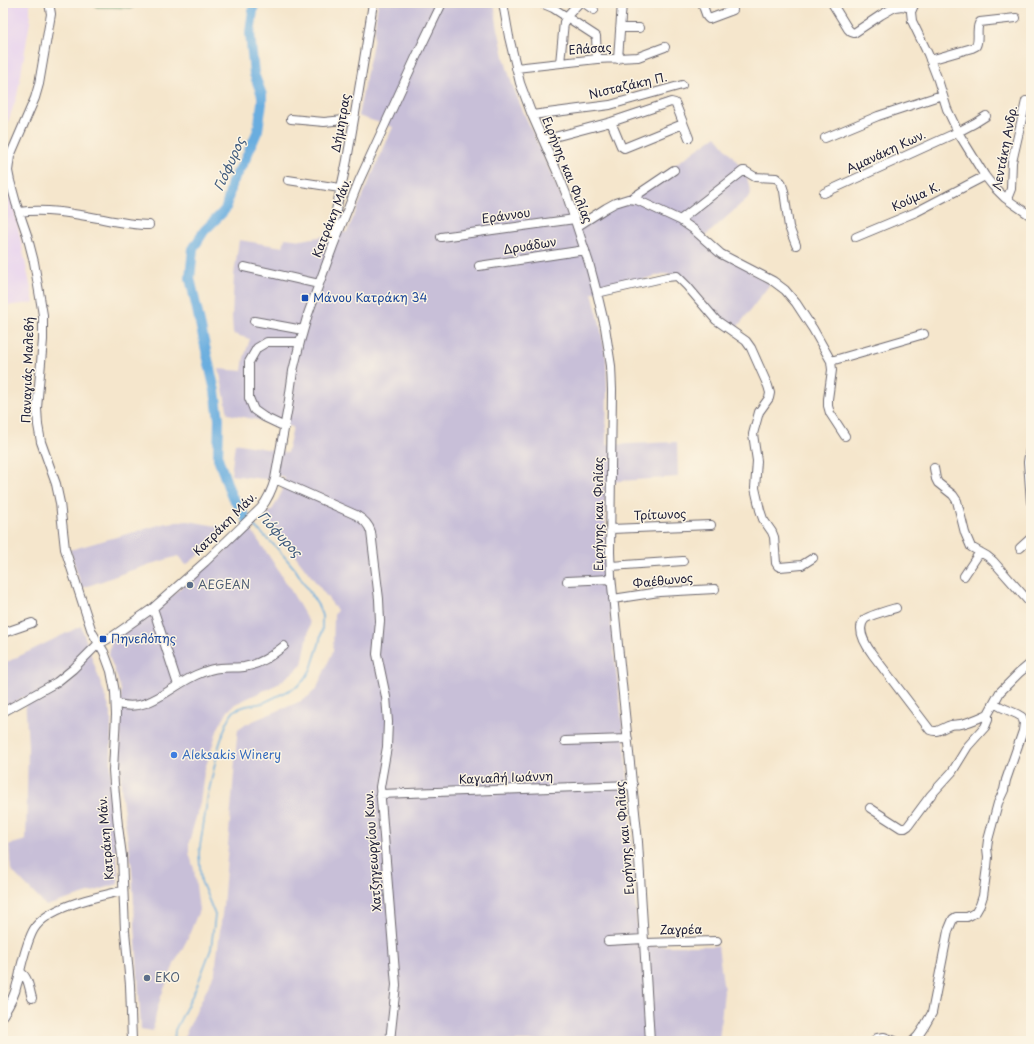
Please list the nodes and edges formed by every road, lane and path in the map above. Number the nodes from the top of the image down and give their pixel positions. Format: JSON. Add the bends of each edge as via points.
{"nodes":[{"id":1,"x":49,"y":3,"type":"edge"},
{"id":2,"x":373,"y":3,"type":"edge"},
{"id":3,"x":442,"y":3,"type":"edge"},
{"id":4,"x":503,"y":3,"type":"edge"},
{"id":5,"x":541,"y":3,"type":"edge"},
{"id":6,"x":579,"y":3,"type":"edge"},
{"id":7,"x":584,"y":3,"type":"edge"},
{"id":8,"x":622,"y":3,"type":"edge"},
{"id":9,"x":702,"y":3,"type":"edge"},
{"id":10,"x":832,"y":3,"type":"edge"},
{"id":11,"x":555,"y":6,"type":"edge"},
{"id":12,"x":913,"y":6,"type":"edge"},
{"id":13,"x":594,"y":10,"type":"dead end"},
{"id":14,"x":733,"y":10,"type":"dead end"},
{"id":15,"x":567,"y":16,"type":"junction"},
{"id":16,"x":1016,"y":18,"type":"dead end"},
{"id":17,"x":620,"y":28,"type":"junction"},
{"id":18,"x":639,"y":28,"type":"dead end"},
{"id":19,"x":665,"y":47,"type":"dead end"},
{"id":20,"x":597,"y":59,"type":"junction"},
{"id":21,"x":618,"y":59,"type":"junction"},
{"id":22,"x":930,"y":60,"type":"junction"},
{"id":23,"x":560,"y":63,"type":"junction"},
{"id":24,"x":516,"y":68,"type":"junction"},
{"id":25,"x":682,"y":85,"type":"dead end"},
{"id":26,"x":942,"y":96,"type":"junction"},
{"id":27,"x":1026,"y":101,"type":"dead end"},
{"id":28,"x":532,"y":115,"type":"junction"},
{"id":29,"x":986,"y":116,"type":"dead end"},
{"id":30,"x":291,"y":119,"type":"dead end"},
{"id":31,"x":354,"y":119,"type":"junction"},
{"id":32,"x":611,"y":122,"type":"junction"},
{"id":33,"x":683,"y":124,"type":"junction"},
{"id":34,"x":958,"y":132,"type":"junction"},
{"id":35,"x":688,"y":138,"type":"dead end"},
{"id":36,"x":825,"y":138,"type":"dead end"},
{"id":37,"x":543,"y":140,"type":"junction"},
{"id":38,"x":674,"y":170,"type":"dead end"},
{"id":39,"x":985,"y":176,"type":"junction"},
{"id":40,"x":288,"y":180,"type":"dead end"},
{"id":41,"x":340,"y":188,"type":"junction"},
{"id":42,"x":824,"y":193,"type":"dead end"},
{"id":43,"x":630,"y":199,"type":"junction"},
{"id":44,"x":1007,"y":199,"type":"junction"},
{"id":45,"x":19,"y":212,"type":"junction"},
{"id":46,"x":1031,"y":216,"type":"edge"},
{"id":47,"x":680,"y":220,"type":"junction"},
{"id":48,"x":576,"y":223,"type":"junction"},
{"id":49,"x":149,"y":225,"type":"dead end"},
{"id":50,"x":441,"y":237,"type":"dead end"},
{"id":51,"x":856,"y":237,"type":"dead end"},
{"id":52,"x":796,"y":244,"type":"dead end"},
{"id":53,"x":333,"y":246,"type":"junction"},
{"id":54,"x":585,"y":250,"type":"junction"},
{"id":55,"x":479,"y":266,"type":"dead end"},
{"id":56,"x":244,"y":267,"type":"dead end"},
{"id":57,"x":319,"y":284,"type":"junction"},
{"id":58,"x":598,"y":293,"type":"junction"},
{"id":59,"x":254,"y":321,"type":"dead end"},
{"id":60,"x":303,"y":330,"type":"junction"},
{"id":61,"x":924,"y":334,"type":"dead end"},
{"id":62,"x":300,"y":342,"type":"junction"},
{"id":63,"x":831,"y":361,"type":"junction"},
{"id":64,"x":285,"y":427,"type":"junction"},
{"id":65,"x":845,"y":436,"type":"dead end"},
{"id":66,"x":1031,"y":442,"type":"edge"},
{"id":67,"x":934,"y":468,"type":"dead end"},
{"id":68,"x":275,"y":479,"type":"junction"},
{"id":69,"x":1031,"y":502,"type":"edge"},
{"id":70,"x":711,"y":525,"type":"dead end"},
{"id":71,"x":611,"y":529,"type":"junction"},
{"id":72,"x":1031,"y":538,"type":"edge"},
{"id":73,"x":1020,"y":548,"type":"dead end"},
{"id":74,"x":980,"y":552,"type":"junction"},
{"id":75,"x":813,"y":558,"type":"dead end"},
{"id":76,"x":683,"y":562,"type":"dead end"},
{"id":77,"x":611,"y":566,"type":"junction"},
{"id":78,"x":964,"y":576,"type":"dead end"},
{"id":79,"x":611,"y":579,"type":"junction"},
{"id":80,"x":567,"y":581,"type":"dead end"},
{"id":81,"x":715,"y":589,"type":"dead end"},
{"id":82,"x":613,"y":599,"type":"junction"},
{"id":83,"x":1031,"y":604,"type":"edge"},
{"id":84,"x":153,"y":608,"type":"junction"},
{"id":85,"x":896,"y":608,"type":"dead end"},
{"id":86,"x":32,"y":623,"type":"dead end"},
{"id":87,"x":3,"y":633,"type":"edge"},
{"id":88,"x":99,"y":644,"type":"junction"},
{"id":89,"x":284,"y":646,"type":"dead end"},
{"id":90,"x":1031,"y":663,"type":"edge"},
{"id":91,"x":178,"y":685,"type":"junction"},
{"id":92,"x":994,"y":703,"type":"junction"},
{"id":93,"x":116,"y":704,"type":"junction"},
{"id":94,"x":3,"y":712,"type":"edge"},
{"id":95,"x":988,"y":714,"type":"junction"},
{"id":96,"x":628,"y":739,"type":"junction"},
{"id":97,"x":565,"y":741,"type":"dead end"},
{"id":98,"x":633,"y":785,"type":"junction"},
{"id":99,"x":380,"y":794,"type":"junction"},
{"id":100,"x":870,"y":808,"type":"dead end"},
{"id":101,"x":122,"y":891,"type":"junction"},
{"id":102,"x":608,"y":941,"type":"dead end"},
{"id":103,"x":644,"y":941,"type":"junction"},
{"id":104,"x":717,"y":941,"type":"dead end"},
{"id":105,"x":20,"y":972,"type":"junction"},
{"id":106,"x":32,"y":998,"type":"dead end"},
{"id":107,"x":3,"y":1015,"type":"edge"},
{"id":108,"x":132,"y":1041,"type":"edge"},
{"id":109,"x":390,"y":1041,"type":"edge"},
{"id":110,"x":650,"y":1041,"type":"edge"},
{"id":111,"x":875,"y":1041,"type":"edge"},
{"id":112,"x":895,"y":1041,"type":"edge"},
{"id":113,"x":913,"y":1041,"type":"edge"}],
"edges":[{"from":1,"to":45,"type":"street","name":"Παναγιάς Μαλεβή","via":[[51,14],[40,84],[10,156],[8,171]]},
{"from":2,"to":31,"type":"street","name":"Δήμητρας"},
{"from":3,"to":53,"type":"street","name":"Κατράκη Μάν."},
{"from":4,"to":24,"type":"street","name":"Ειρήνης και Φιλίας"},
{"from":5,"to":11,"type":"street"},
{"from":6,"to":15,"type":"street"},
{"from":7,"to":13,"type":"street"},
{"from":8,"to":17,"type":"street"},
{"from":9,"to":14,"type":"street","via":[[709,19]]},
{"from":10,"to":12,"type":"street","via":[[848,29],[854,33],[895,7]]},
{"from":11,"to":15,"type":"street"},
{"from":12,"to":22,"type":"street","via":[[910,15]]},
{"from":15,"to":20,"type":"street","via":[[596,36]]},
{"from":15,"to":23,"type":"street"},
{"from":16,"to":22,"type":"street","via":[[980,22],[976,46]]},
{"from":17,"to":18,"type":"street"},
{"from":17,"to":21,"type":"street"},
{"from":19,"to":21,"type":"street","name":"Ελάσας","via":[[638,57]]},
{"from":20,"to":21,"type":"street","name":"Ελάσας"},
{"from":20,"to":23,"type":"street","name":"Ελάσας"},
{"from":22,"to":26,"type":"street"},
{"from":23,"to":24,"type":"street","name":"Ελάσας"},
{"from":24,"to":28,"type":"street","name":"Ειρήνης και Φιλίας"},
{"from":25,"to":28,"type":"street","name":"Νισταζάκη Π.","via":[[610,105]]},
{"from":26,"to":34,"type":"street"},
{"from":26,"to":36,"type":"street","via":[[878,116]]},
{"from":27,"to":44,"type":"street","name":"Λεντάκη Ανδρ.","via":[[1012,162],[1011,189]]},
{"from":28,"to":37,"type":"street","name":"Ειρήνης και Φιλίας"},
{"from":29,"to":34,"type":"street","name":"Αμανάκη Κων."},
{"from":30,"to":31,"type":"street","via":[[324,122]]},
{"from":31,"to":41,"type":"street","name":"Δήμητρας"},
{"from":32,"to":33,"type":"street","via":[[672,102],[676,104]]},
{"from":32,"to":33,"type":"street","via":[[624,148]]},
{"from":32,"to":37,"type":"street"},
{"from":33,"to":35,"type":"street"},
{"from":34,"to":39,"type":"street"},
{"from":34,"to":42,"type":"street","name":"Αμανάκη Κων."},
{"from":37,"to":48,"type":"street","name":"Ειρήνης και Φιλίας","via":[[562,181]]},
{"from":38,"to":43,"type":"street"},
{"from":39,"to":44,"type":"street"},
{"from":39,"to":51,"type":"street","name":"Κούμα Κ.","via":[[916,212]]},
{"from":40,"to":41,"type":"street"},
{"from":41,"to":53,"type":"street","name":"Δήμητρας","via":[[333,229]]},
{"from":43,"to":47,"type":"street"},
{"from":43,"to":48,"type":"street","via":[[610,205]]},
{"from":44,"to":46,"type":"street"},
{"from":45,"to":49,"type":"street","via":[[54,211],[134,225]]},
{"from":45,"to":88,"type":"street","name":"Παναγιάς Μαλεβή","via":[[32,255],[43,315],[37,408],[41,442],[56,484],[65,549],[92,632]]},
{"from":47,"to":52,"type":"street","via":[[745,171],[755,177],[776,178],[781,182],[788,220]]},
{"from":47,"to":63,"type":"street","via":[[721,254],[773,281],[788,293]]},
{"from":48,"to":50,"type":"street","name":"Εράννου"},
{"from":48,"to":54,"type":"street","name":"Ειρήνης και Φιλίας"},
{"from":53,"to":57,"type":"street","name":"Κατράκη Μάν."},
{"from":54,"to":55,"type":"street","name":"Δρυάδων"},
{"from":54,"to":58,"type":"street","name":"Ειρήνης και Φιλίας"},
{"from":56,"to":57,"type":"street"},
{"from":57,"to":60,"type":"street","name":"Κατράκη Μάν."},
{"from":58,"to":71,"type":"street","name":"Ειρήνης και Φιλίας","via":[[612,376]]},
{"from":58,"to":75,"type":"street","via":[[667,276],[677,276],[716,320],[746,341],[770,393],[759,412],[753,434],[757,461],[755,488],[763,519],[774,537],[776,563],[780,567],[799,566]]},
{"from":59,"to":60,"type":"street"},
{"from":60,"to":62,"type":"street","name":"Κατράκη Μάν."},
{"from":61,"to":63,"type":"street"},
{"from":62,"to":64,"type":"street","name":"Κατράκη Μάν."},
{"from":62,"to":64,"type":"street","via":[[267,342],[257,348],[249,362],[249,398],[254,410]]},
{"from":63,"to":65,"type":"street","via":[[828,406]]},
{"from":64,"to":68,"type":"street","name":"Κατράκη Μάν."},
{"from":66,"to":69,"type":"street","via":[[1028,462]]},
{"from":67,"to":74,"type":"street","via":[[938,483],[957,501],[970,545]]},
{"from":68,"to":84,"type":"street","name":"Κατράκη Μάν.","via":[[261,508]]},
{"from":68,"to":99,"type":"street","name":"Χατζηγεωργίου Κων.","via":[[356,515],[365,521],[370,530],[380,614],[378,654],[388,722],[387,751]]},
{"from":70,"to":71,"type":"street","name":"Τρίτωνος"},
{"from":71,"to":77,"type":"street","name":"Ειρήνης και Φιλίας"},
{"from":72,"to":73,"type":"street"},
{"from":74,"to":78,"type":"street"},
{"from":74,"to":83,"type":"street","via":[[996,564]]},
{"from":76,"to":77,"type":"street"},
{"from":77,"to":79,"type":"street","name":"Ειρήνης και Φιλίας"},
{"from":79,"to":80,"type":"street"},
{"from":79,"to":82,"type":"street","name":"Ειρήνης και Φιλίας"},
{"from":81,"to":82,"type":"street","name":"Φαέθωνος","via":[[659,592]]},
{"from":82,"to":96,"type":"street","name":"Ειρήνης και Φιλίας"},
{"from":84,"to":88,"type":"street","name":"Κατράκη Μάν."},
{"from":84,"to":91,"type":"street"},
{"from":85,"to":95,"type":"street","via":[[864,620],[862,634],[872,655],[926,726],[934,732]]},
{"from":86,"to":87,"type":"street"},
{"from":88,"to":93,"type":"street","name":"Κατράκη Μάν.","via":[[112,677]]},
{"from":88,"to":94,"type":"street","via":[[57,682]]},
{"from":89,"to":91,"type":"street","via":[[264,661],[244,667],[217,668]]},
{"from":90,"to":92,"type":"street","via":[[1004,688]]},
{"from":91,"to":93,"type":"street","via":[[148,703],[134,706]]},
{"from":92,"to":95,"type":"street"},
{"from":92,"to":113,"type":"street","via":[[1022,718],[1023,731],[990,832],[980,905],[971,916],[953,919],[948,931],[932,1012]]},
{"from":93,"to":101,"type":"street","name":"Κατράκη Μάν.","via":[[114,784],[122,856]]},
{"from":95,"to":100,"type":"street","via":[[985,727],[908,826],[901,828]]},
{"from":96,"to":97,"type":"street"},
{"from":96,"to":98,"type":"street","name":"Ειρήνης και Φιλίας"},
{"from":98,"to":99,"type":"street","name":"Καγιαλή Ιωάννη"},
{"from":98,"to":103,"type":"street","name":"Ειρήνης και Φιλίας"},
{"from":99,"to":109,"type":"street","name":"Χατζηγεωργίου Κων.","via":[[396,985]]},
{"from":101,"to":105,"type":"street","via":[[65,907],[44,919],[32,934]]},
{"from":101,"to":108,"type":"street","name":"Κατράκη Μάν."},
{"from":102,"to":103,"type":"street","name":"Ζαγρέα"},
{"from":103,"to":104,"type":"street","name":"Ζαγρέα"},
{"from":103,"to":110,"type":"street","name":"Ειρήνης και Φιλίας"},
{"from":105,"to":106,"type":"street","via":[[24,974]]},
{"from":105,"to":107,"type":"street","via":[[16,990]]},
{"from":111,"to":112,"type":"street","via":[[884,1037]]}]}
